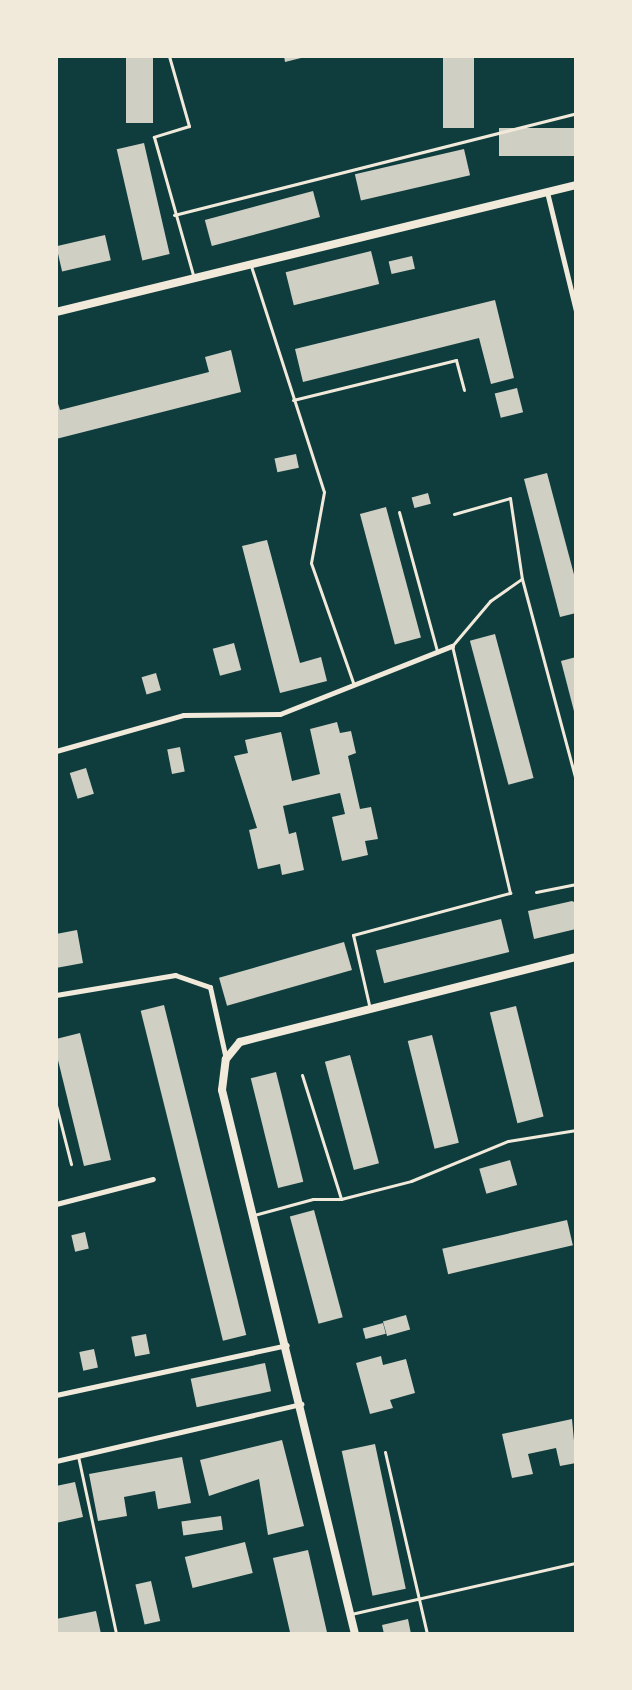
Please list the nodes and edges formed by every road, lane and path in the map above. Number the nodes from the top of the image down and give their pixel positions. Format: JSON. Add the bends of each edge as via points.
{"nodes":[{"id":1,"x":169,"y":56,"type":"edge"},
{"id":2,"x":576,"y":113,"type":"edge"},
{"id":3,"x":576,"y":184,"type":"edge"},
{"id":4,"x":547,"y":192,"type":"junction"},
{"id":5,"x":174,"y":215,"type":"junction"},
{"id":6,"x":251,"y":265,"type":"junction"},
{"id":7,"x":194,"y":279,"type":"junction"},
{"id":8,"x":576,"y":311,"type":"edge"},
{"id":9,"x":56,"y":312,"type":"edge"},
{"id":10,"x":464,"y":390,"type":"dead end"},
{"id":11,"x":293,"y":400,"type":"junction"},
{"id":12,"x":399,"y":512,"type":"dead end"},
{"id":13,"x":454,"y":514,"type":"dead end"},
{"id":14,"x":522,"y":579,"type":"junction"},
{"id":15,"x":452,"y":646,"type":"junction"},
{"id":16,"x":437,"y":651,"type":"junction"},
{"id":17,"x":354,"y":686,"type":"junction"},
{"id":18,"x":56,"y":751,"type":"edge"},
{"id":19,"x":576,"y":780,"type":"edge"},
{"id":20,"x":576,"y":884,"type":"edge"},
{"id":21,"x":536,"y":892,"type":"dead end"},
{"id":22,"x":576,"y":957,"type":"edge"},
{"id":23,"x":56,"y":995,"type":"edge"},
{"id":24,"x":371,"y":1009,"type":"junction"},
{"id":25,"x":226,"y":1059,"type":"junction"},
{"id":26,"x":302,"y":1075,"type":"dead end"},
{"id":27,"x":56,"y":1105,"type":"edge"},
{"id":28,"x":576,"y":1130,"type":"edge"},
{"id":29,"x":71,"y":1164,"type":"dead end"},
{"id":30,"x":153,"y":1179,"type":"dead end"},
{"id":31,"x":341,"y":1198,"type":"junction"},
{"id":32,"x":56,"y":1204,"type":"edge"},
{"id":33,"x":254,"y":1215,"type":"junction"},
{"id":34,"x":288,"y":1345,"type":"junction"},
{"id":35,"x":56,"y":1395,"type":"edge"},
{"id":36,"x":302,"y":1404,"type":"junction"},
{"id":37,"x":385,"y":1452,"type":"dead end"},
{"id":38,"x":78,"y":1456,"type":"junction"},
{"id":39,"x":56,"y":1461,"type":"edge"},
{"id":40,"x":576,"y":1563,"type":"edge"},
{"id":41,"x":418,"y":1599,"type":"junction"},
{"id":42,"x":350,"y":1614,"type":"junction"},
{"id":43,"x":116,"y":1634,"type":"edge"},
{"id":44,"x":355,"y":1634,"type":"edge"},
{"id":45,"x":427,"y":1634,"type":"edge"}],
"edges":[{"from":1,"to":5,"type":"lane","via":[[189,126],[154,137]]},
{"from":2,"to":5,"type":"lane"},
{"from":3,"to":4,"type":"street"},
{"from":4,"to":6,"type":"street"},
{"from":4,"to":8,"type":"street"},
{"from":5,"to":7,"type":"lane"},
{"from":6,"to":7,"type":"street"},
{"from":6,"to":11,"type":"lane"},
{"from":7,"to":9,"type":"street"},
{"from":10,"to":11,"type":"lane","via":[[456,360]]},
{"from":11,"to":17,"type":"lane","via":[[324,492],[311,563]]},
{"from":12,"to":16,"type":"lane"},
{"from":13,"to":14,"type":"lane","via":[[510,498]]},
{"from":14,"to":15,"type":"lane","via":[[490,601]]},
{"from":14,"to":19,"type":"lane"},
{"from":15,"to":16,"type":"street"},
{"from":15,"to":24,"type":"lane","via":[[510,893],[353,935]]},
{"from":16,"to":17,"type":"street"},
{"from":17,"to":18,"type":"street","via":[[280,714],[183,715]]},
{"from":20,"to":21,"type":"lane"},
{"from":22,"to":24,"type":"street"},
{"from":23,"to":25,"type":"street","via":[[175,975],[210,987]]},
{"from":24,"to":25,"type":"street","via":[[240,1042]]},
{"from":25,"to":33,"type":"street","via":[[222,1090]]},
{"from":26,"to":31,"type":"lane"},
{"from":27,"to":29,"type":"lane"},
{"from":28,"to":31,"type":"lane","via":[[508,1140],[411,1181]]},
{"from":30,"to":32,"type":"street"},
{"from":31,"to":33,"type":"lane","via":[[313,1199]]},
{"from":33,"to":34,"type":"street"},
{"from":34,"to":35,"type":"street"},
{"from":34,"to":36,"type":"street"},
{"from":36,"to":38,"type":"street"},
{"from":36,"to":42,"type":"street"},
{"from":37,"to":41,"type":"lane"},
{"from":38,"to":39,"type":"street"},
{"from":38,"to":43,"type":"lane"},
{"from":40,"to":41,"type":"lane"},
{"from":41,"to":42,"type":"lane"},
{"from":41,"to":45,"type":"lane"},
{"from":42,"to":44,"type":"street"}]}
